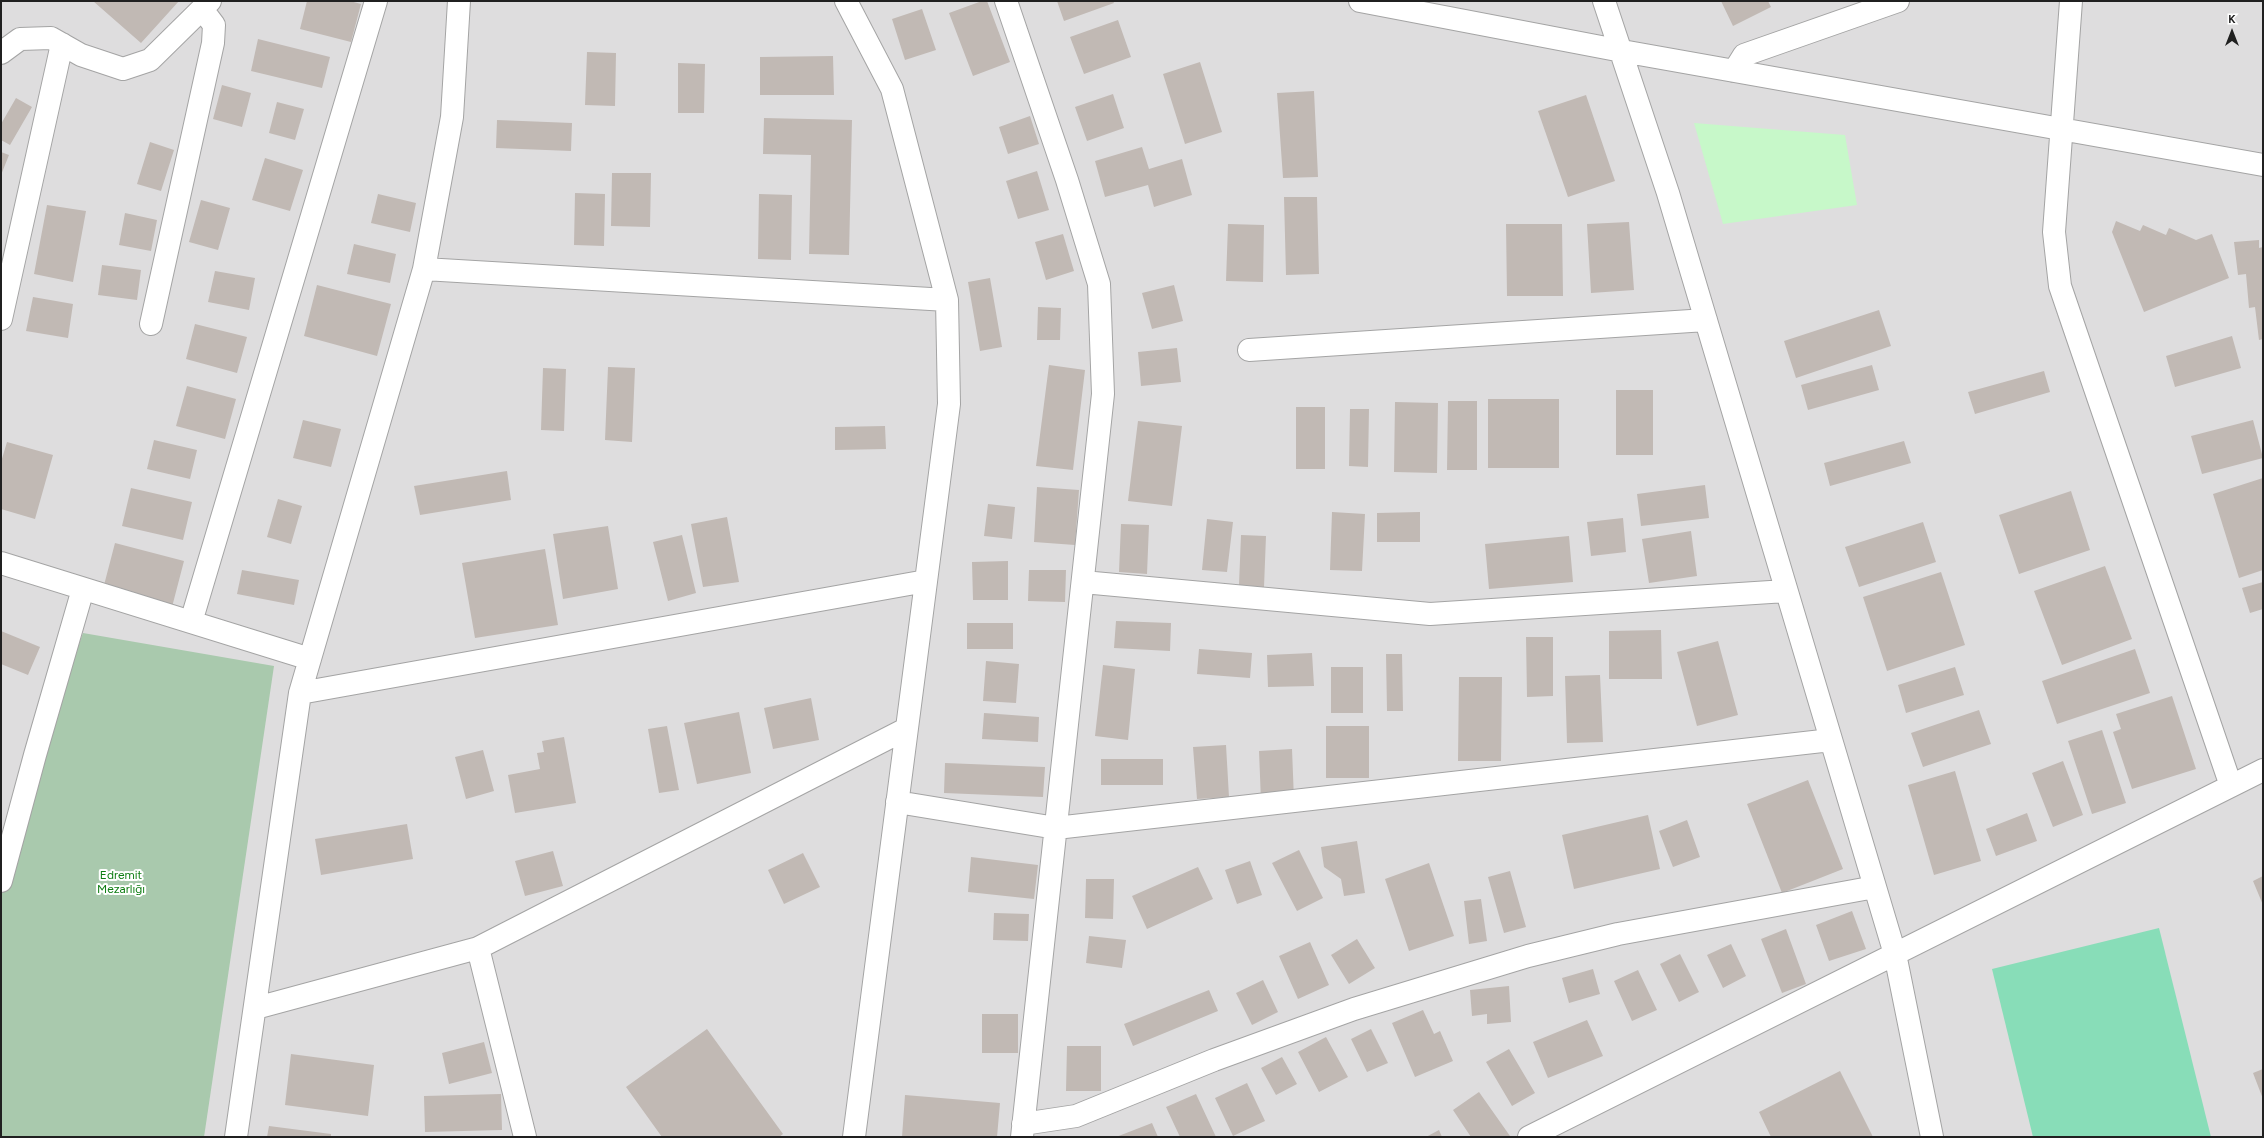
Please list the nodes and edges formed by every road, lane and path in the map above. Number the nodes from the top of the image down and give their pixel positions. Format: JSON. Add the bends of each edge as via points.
{"nodes":[{"id":1,"x":376,"y":1,"type":"edge"},
{"id":2,"x":459,"y":1,"type":"edge"},
{"id":3,"x":846,"y":1,"type":"edge"},
{"id":4,"x":1006,"y":1,"type":"edge"},
{"id":5,"x":1360,"y":1,"type":"edge"},
{"id":6,"x":1604,"y":1,"type":"edge"},
{"id":7,"x":1898,"y":1,"type":"edge"},
{"id":8,"x":2071,"y":1,"type":"edge"},
{"id":9,"x":206,"y":5,"type":"edge"},
{"id":10,"x":62,"y":44,"type":"junction"},
{"id":11,"x":1622,"y":51,"type":"junction"},
{"id":12,"x":1,"y":53,"type":"edge"},
{"id":13,"x":1734,"y":71,"type":"junction"},
{"id":14,"x":2060,"y":129,"type":"junction"},
{"id":15,"x":2263,"y":164,"type":"edge"},
{"id":16,"x":424,"y":269,"type":"junction"},
{"id":17,"x":947,"y":300,"type":"junction"},
{"id":18,"x":1,"y":319,"type":"edge"},
{"id":19,"x":1706,"y":320,"type":"junction"},
{"id":20,"x":151,"y":324,"type":"dead end"},
{"id":21,"x":1249,"y":350,"type":"dead end"},
{"id":22,"x":1,"y":563,"type":"edge"},
{"id":23,"x":926,"y":581,"type":"junction"},
{"id":24,"x":1083,"y":582,"type":"junction"},
{"id":25,"x":83,"y":589,"type":"junction"},
{"id":26,"x":1786,"y":591,"type":"junction"},
{"id":27,"x":191,"y":622,"type":"junction"},
{"id":28,"x":310,"y":659,"type":"junction"},
{"id":29,"x":300,"y":693,"type":"junction"},
{"id":30,"x":906,"y":729,"type":"junction"},
{"id":31,"x":1831,"y":740,"type":"junction"},
{"id":32,"x":2263,"y":770,"type":"edge"},
{"id":33,"x":2231,"y":786,"type":"junction"},
{"id":34,"x":897,"y":802,"type":"junction"},
{"id":35,"x":1056,"y":828,"type":"junction"},
{"id":36,"x":1,"y":881,"type":"edge"},
{"id":37,"x":1875,"y":887,"type":"junction"},
{"id":38,"x":478,"y":948,"type":"junction"},
{"id":39,"x":1895,"y":954,"type":"junction"},
{"id":40,"x":256,"y":1008,"type":"junction"},
{"id":41,"x":1023,"y":1130,"type":"edge"},
{"id":42,"x":236,"y":1137,"type":"edge"},
{"id":43,"x":525,"y":1137,"type":"edge"},
{"id":44,"x":854,"y":1137,"type":"edge"},
{"id":45,"x":1529,"y":1137,"type":"edge"},
{"id":46,"x":1932,"y":1137,"type":"edge"}],
"edges":[{"from":1,"to":27,"type":"street"},
{"from":2,"to":16,"type":"street","via":[[452,117]]},
{"from":3,"to":17,"type":"street","via":[[892,89]]},
{"from":4,"to":24,"type":"street","via":[[1067,180],[1099,284],[1103,394]]},
{"from":5,"to":11,"type":"street"},
{"from":6,"to":11,"type":"street"},
{"from":7,"to":13,"type":"street","via":[[1744,55]]},
{"from":8,"to":14,"type":"street"},
{"from":9,"to":10,"type":"street","via":[[150,60],[123,69],[81,55]]},
{"from":9,"to":20,"type":"street","via":[[214,25],[213,43]]},
{"from":10,"to":12,"type":"street","via":[[51,38],[20,39]]},
{"from":10,"to":18,"type":"street"},
{"from":11,"to":13,"type":"street"},
{"from":11,"to":19,"type":"street"},
{"from":13,"to":14,"type":"street"},
{"from":14,"to":15,"type":"street"},
{"from":14,"to":33,"type":"street","via":[[2054,232],[2060,286]]},
{"from":16,"to":17,"type":"street"},
{"from":16,"to":28,"type":"street"},
{"from":17,"to":23,"type":"street","via":[[949,404]]},
{"from":19,"to":21,"type":"street"},
{"from":19,"to":26,"type":"street"},
{"from":22,"to":25,"type":"street"},
{"from":23,"to":29,"type":"street"},
{"from":23,"to":30,"type":"street"},
{"from":24,"to":26,"type":"street","via":[[1430,614]]},
{"from":24,"to":35,"type":"street"},
{"from":25,"to":27,"type":"street"},
{"from":25,"to":36,"type":"street"},
{"from":26,"to":31,"type":"street"},
{"from":27,"to":28,"type":"street"},
{"from":28,"to":29,"type":"street"},
{"from":29,"to":40,"type":"street"},
{"from":30,"to":34,"type":"street"},
{"from":30,"to":38,"type":"street"},
{"from":31,"to":35,"type":"street"},
{"from":31,"to":37,"type":"street"},
{"from":32,"to":33,"type":"street"},
{"from":33,"to":39,"type":"street"},
{"from":34,"to":35,"type":"street"},
{"from":34,"to":44,"type":"street"},
{"from":35,"to":41,"type":"street"},
{"from":37,"to":39,"type":"street"},
{"from":37,"to":41,"type":"street","via":[[1618,934],[1528,956],[1354,1009],[1214,1060],[1076,1116]]},
{"from":38,"to":40,"type":"street"},
{"from":38,"to":43,"type":"street"},
{"from":39,"to":45,"type":"street"},
{"from":39,"to":46,"type":"street"},
{"from":40,"to":42,"type":"street"}]}
